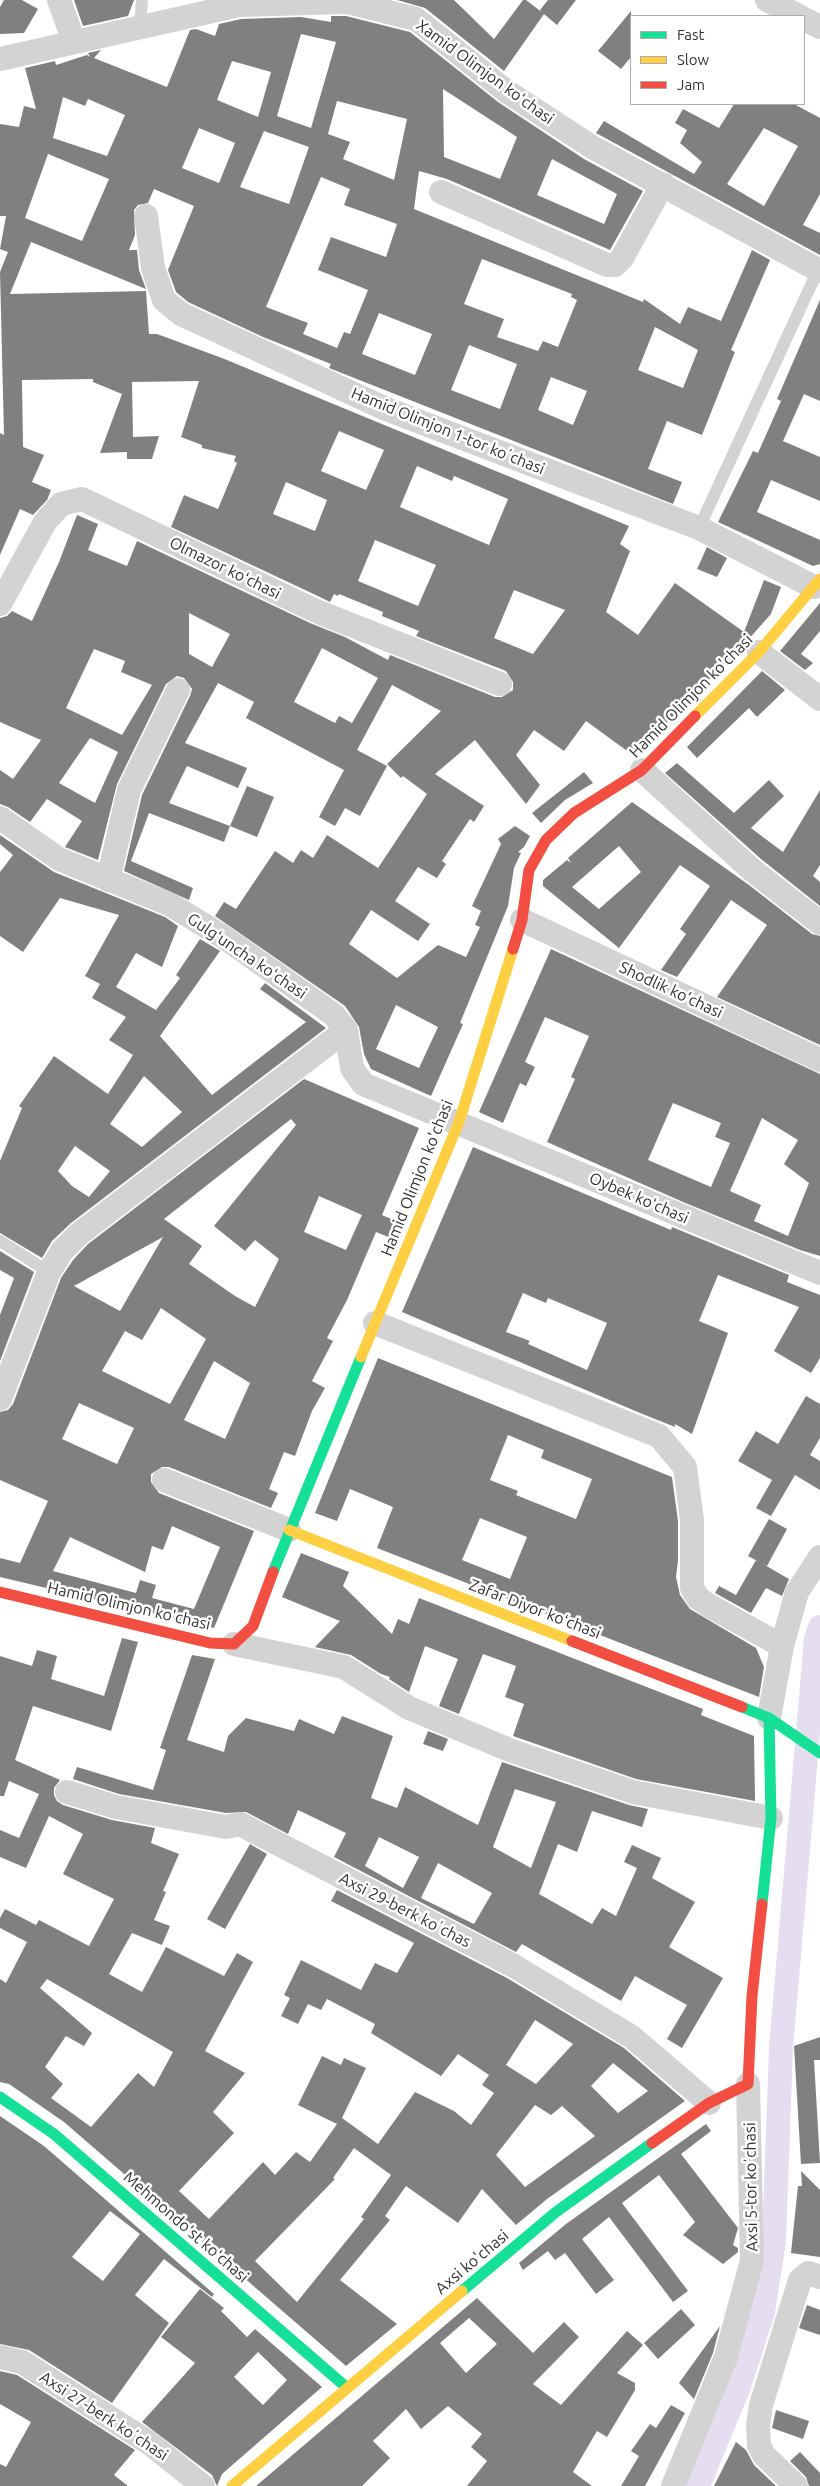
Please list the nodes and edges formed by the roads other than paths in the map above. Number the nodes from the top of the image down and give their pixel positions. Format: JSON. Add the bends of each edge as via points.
{"nodes":[{"id":1,"x":59,"y":0,"type":"edge"},
{"id":2,"x":142,"y":0,"type":"edge"},
{"id":3,"x":767,"y":0,"type":"edge"},
{"id":4,"x":797,"y":15,"type":"edge"},
{"id":5,"x":805,"y":20,"type":"edge"},
{"id":6,"x":140,"y":27,"type":"junction"},
{"id":7,"x":820,"y":27,"type":"edge"},
{"id":8,"x":74,"y":42,"type":"junction"},
{"id":9,"x":0,"y":59,"type":"edge"},
{"id":10,"x":663,"y":184,"type":"junction"},
{"id":11,"x":441,"y":192,"type":"dead end"},
{"id":12,"x":146,"y":216,"type":"dead end"},
{"id":13,"x":819,"y":271,"type":"edge"},
{"id":14,"x":699,"y":528,"type":"junction"},
{"id":15,"x":817,"y":583,"type":"edge"},
{"id":16,"x":0,"y":604,"type":"edge"},
{"id":17,"x":759,"y":652,"type":"junction"},
{"id":18,"x":500,"y":684,"type":"dead end"},
{"id":19,"x":178,"y":690,"type":"dead end"},
{"id":20,"x":820,"y":699,"type":"edge"},
{"id":21,"x":642,"y":770,"type":"junction"},
{"id":22,"x":0,"y":818,"type":"edge"},
{"id":23,"x":108,"y":880,"type":"junction"},
{"id":24,"x":522,"y":920,"type":"junction"},
{"id":25,"x":820,"y":923,"type":"edge"},
{"id":26,"x":346,"y":1030,"type":"junction"},
{"id":27,"x":820,"y":1060,"type":"edge"},
{"id":28,"x":459,"y":1122,"type":"junction"},
{"id":29,"x":0,"y":1241,"type":"edge"},
{"id":30,"x":49,"y":1272,"type":"junction"},
{"id":31,"x":820,"y":1273,"type":"edge"},
{"id":32,"x":375,"y":1323,"type":"junction"},
{"id":33,"x":0,"y":1399,"type":"edge"},
{"id":34,"x":164,"y":1480,"type":"dead end"},
{"id":35,"x":289,"y":1530,"type":"junction"},
{"id":36,"x":820,"y":1557,"type":"edge"},
{"id":37,"x":0,"y":1592,"type":"edge"},
{"id":38,"x":234,"y":1644,"type":"junction"},
{"id":39,"x":782,"y":1646,"type":"junction"},
{"id":40,"x":776,"y":1723,"type":"junction"},
{"id":41,"x":820,"y":1753,"type":"edge"},
{"id":42,"x":67,"y":1792,"type":"dead end"},
{"id":43,"x":771,"y":1818,"type":"junction"},
{"id":44,"x":748,"y":2084,"type":"junction"},
{"id":45,"x":0,"y":2097,"type":"edge"},
{"id":46,"x":709,"y":2104,"type":"junction"},
{"id":47,"x":820,"y":2277,"type":"edge"},
{"id":48,"x":0,"y":2357,"type":"edge"},
{"id":49,"x":346,"y":2388,"type":"junction"},
{"id":50,"x":203,"y":2486,"type":"edge"},
{"id":51,"x":232,"y":2486,"type":"edge"},
{"id":52,"x":673,"y":2486,"type":"edge"},
{"id":53,"x":796,"y":2486,"type":"edge"}],
"edges":[{"from":1,"to":8,"type":"street"},
{"from":2,"to":6,"type":"lane"},
{"from":3,"to":4,"type":"street"},
{"from":5,"to":7,"type":"street"},
{"from":6,"to":8,"type":"street","name":"Xamid Olimjon koʻchasi"},
{"from":6,"to":10,"type":"street","name":"Xamid Olimjon koʻchasi","via":[[239,5],[348,2],[416,19],[506,91],[592,147]]},
{"from":8,"to":9,"type":"street","name":"Xamid Olimjon koʻchasi"},
{"from":10,"to":11,"type":"street","via":[[615,265],[607,265]]},
{"from":10,"to":13,"type":"street","name":"Xamid Olimjon koʻchasi"},
{"from":12,"to":14,"type":"street","name":"Hamid Olimjon 1-tor koʼchasi","via":[[153,268],[164,300],[181,314],[386,409]]},
{"from":13,"to":14,"type":"lane"},
{"from":14,"to":15,"type":"street","name":"Hamid Olimjon 1-tor koʼchasi"},
{"from":15,"to":17,"type":"street","name":"Hamid Olimjon ko'chasi"},
{"from":16,"to":18,"type":"street","name":"Olmazor koʻchasi","via":[[45,522],[62,504],[82,499],[316,611]]},
{"from":17,"to":20,"type":"street"},
{"from":17,"to":21,"type":"street","name":"Hamid Olimjon ko'chasi"},
{"from":19,"to":23,"type":"street","via":[[129,790]]},
{"from":21,"to":24,"type":"street","name":"Hamid Olimjon ko'chasi","via":[[574,813],[546,840],[529,870]]},
{"from":21,"to":25,"type":"street","via":[[752,870]]},
{"from":22,"to":23,"type":"street","name":"Gulgʻuncha koʻchasi","via":[[59,859]]},
{"from":23,"to":26,"type":"street","name":"Gulgʻuncha koʻchasi","via":[[171,905],[222,936],[334,1015]]},
{"from":24,"to":27,"type":"street","name":"Shodlik ko‘chasi"},
{"from":24,"to":28,"type":"street","name":"Hamid Olimjon ko'chasi"},
{"from":26,"to":28,"type":"street","via":[[352,1068],[363,1084]]},
{"from":26,"to":30,"type":"street","via":[[79,1234],[62,1251]]},
{"from":28,"to":31,"type":"street","name":"Oybek koʻchasi"},
{"from":28,"to":32,"type":"street","name":"Hamid Olimjon ko'chasi"},
{"from":29,"to":30,"type":"lane"},
{"from":30,"to":33,"type":"street"},
{"from":32,"to":35,"type":"street","name":"Hamid Olimjon ko'chasi"},
{"from":32,"to":39,"type":"street","via":[[659,1436],[685,1467],[692,1520],[692,1588],[708,1605]]},
{"from":34,"to":35,"type":"street"},
{"from":35,"to":38,"type":"street","name":"Hamid Olimjon ko'chasi","via":[[253,1626]]},
{"from":35,"to":40,"type":"street","name":"Zafar Diyor koʻchasi"},
{"from":36,"to":39,"type":"street","via":[[797,1592]]},
{"from":37,"to":38,"type":"street","name":"Hamid Olimjon ko'chasi","via":[[210,1643]]},
{"from":38,"to":43,"type":"street","via":[[344,1667],[409,1708],[512,1751],[633,1792]]},
{"from":39,"to":40,"type":"street"},
{"from":40,"to":41,"type":"street","name":"Zafar Diyor koʻchasi"},
{"from":40,"to":43,"type":"street"},
{"from":42,"to":46,"type":"street","name":"Аxsi 29-berk koʼchas","via":[[116,1807],[226,1827],[240,1824],[514,1966],[632,2037]]},
{"from":43,"to":44,"type":"street","via":[[752,1996]]},
{"from":44,"to":46,"type":"street","name":"Axsi ko'chasi"},
{"from":44,"to":52,"type":"street","name":"Аxsi 5-tor koʼchasi","via":[[752,2260],[726,2357]]},
{"from":45,"to":49,"type":"street","name":"Mehmondoʻst koʻchasi","via":[[54,2134]]},
{"from":46,"to":49,"type":"street","name":"Axsi ko'chasi","via":[[556,2212]]},
{"from":47,"to":53,"type":"street","via":[[808,2273],[800,2280],[758,2424],[759,2446]]},
{"from":48,"to":50,"type":"street","name":"Аxsi 27-berk koʼchasi","via":[[22,2362],[140,2436]]},
{"from":49,"to":51,"type":"street","name":"Axsi ko'chasi"}]}
